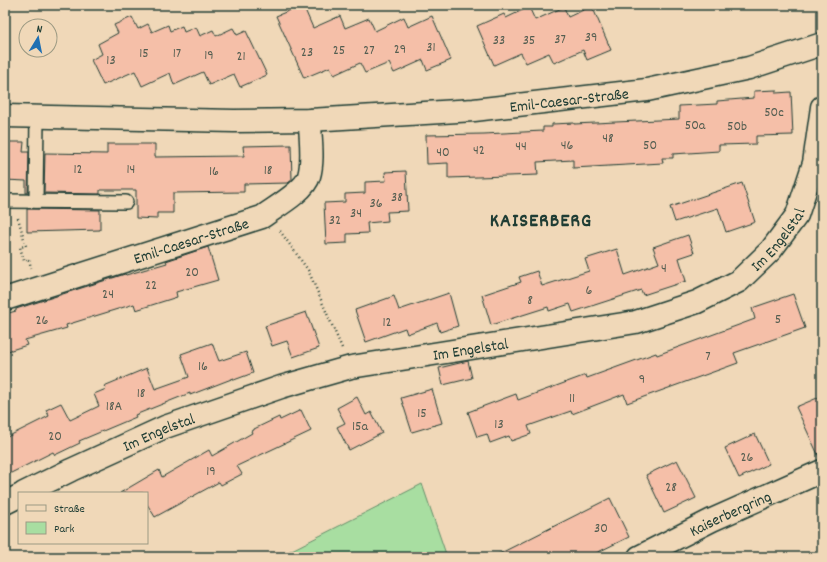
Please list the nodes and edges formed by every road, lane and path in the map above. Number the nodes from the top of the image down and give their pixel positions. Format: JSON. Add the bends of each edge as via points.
{"nodes":[{"id":1,"x":822,"y":44,"type":"edge"},
{"id":2,"x":822,"y":110,"type":"edge"},
{"id":3,"x":5,"y":116,"type":"edge"},
{"id":4,"x":37,"y":116,"type":"junction"},
{"id":5,"x":310,"y":120,"type":"junction"},
{"id":6,"x":5,"y":201,"type":"edge"},
{"id":7,"x":36,"y":201,"type":"junction"},
{"id":8,"x":126,"y":202,"type":"dead end"},
{"id":9,"x":18,"y":216,"type":"dead end"},
{"id":10,"x":276,"y":225,"type":"dead end"},
{"id":11,"x":37,"y":288,"type":"junction"},
{"id":12,"x":5,"y":299,"type":"edge"},
{"id":13,"x":351,"y":367,"type":"junction"},
{"id":14,"x":822,"y":471,"type":"edge"},
{"id":15,"x":26,"y":492,"type":"edge"},
{"id":16,"x":18,"y":496,"type":"edge"},
{"id":17,"x":5,"y":502,"type":"edge"},
{"id":18,"x":639,"y":557,"type":"edge"}],
"edges":[{"from":1,"to":5,"type":"street","name":"Emil-Caesar-Straße","via":[[749,68],[647,90],[474,110]]},
{"from":2,"to":13,"type":"street","name":"Im Engelstal","via":[[814,162],[797,215],[771,250],[739,281],[697,302],[636,322]]},
{"from":3,"to":4,"type":"street","name":"Emil-Caesar-Straße"},
{"from":4,"to":5,"type":"street","name":"Emil-Caesar-Straße","via":[[234,121]]},
{"from":4,"to":7,"type":"lane"},
{"from":5,"to":11,"type":"street","name":"Emil-Caesar-Straße","via":[[312,163],[309,178],[298,192],[262,216]]},
{"from":6,"to":7,"type":"lane"},
{"from":7,"to":8,"type":"lane"},
{"from":9,"to":11,"type":"path","via":[[26,246],[20,247],[24,261],[29,259]]},
{"from":10,"to":13,"type":"path","via":[[308,270]]},
{"from":11,"to":12,"type":"street","name":"Emil-Caesar-Straße"},
{"from":13,"to":15,"type":"street","name":"Im Engelstal","via":[[281,387],[165,427]]},
{"from":14,"to":18,"type":"street","name":"Kaiserbergring","via":[[712,520]]},
{"from":16,"to":17,"type":"street"}]}
